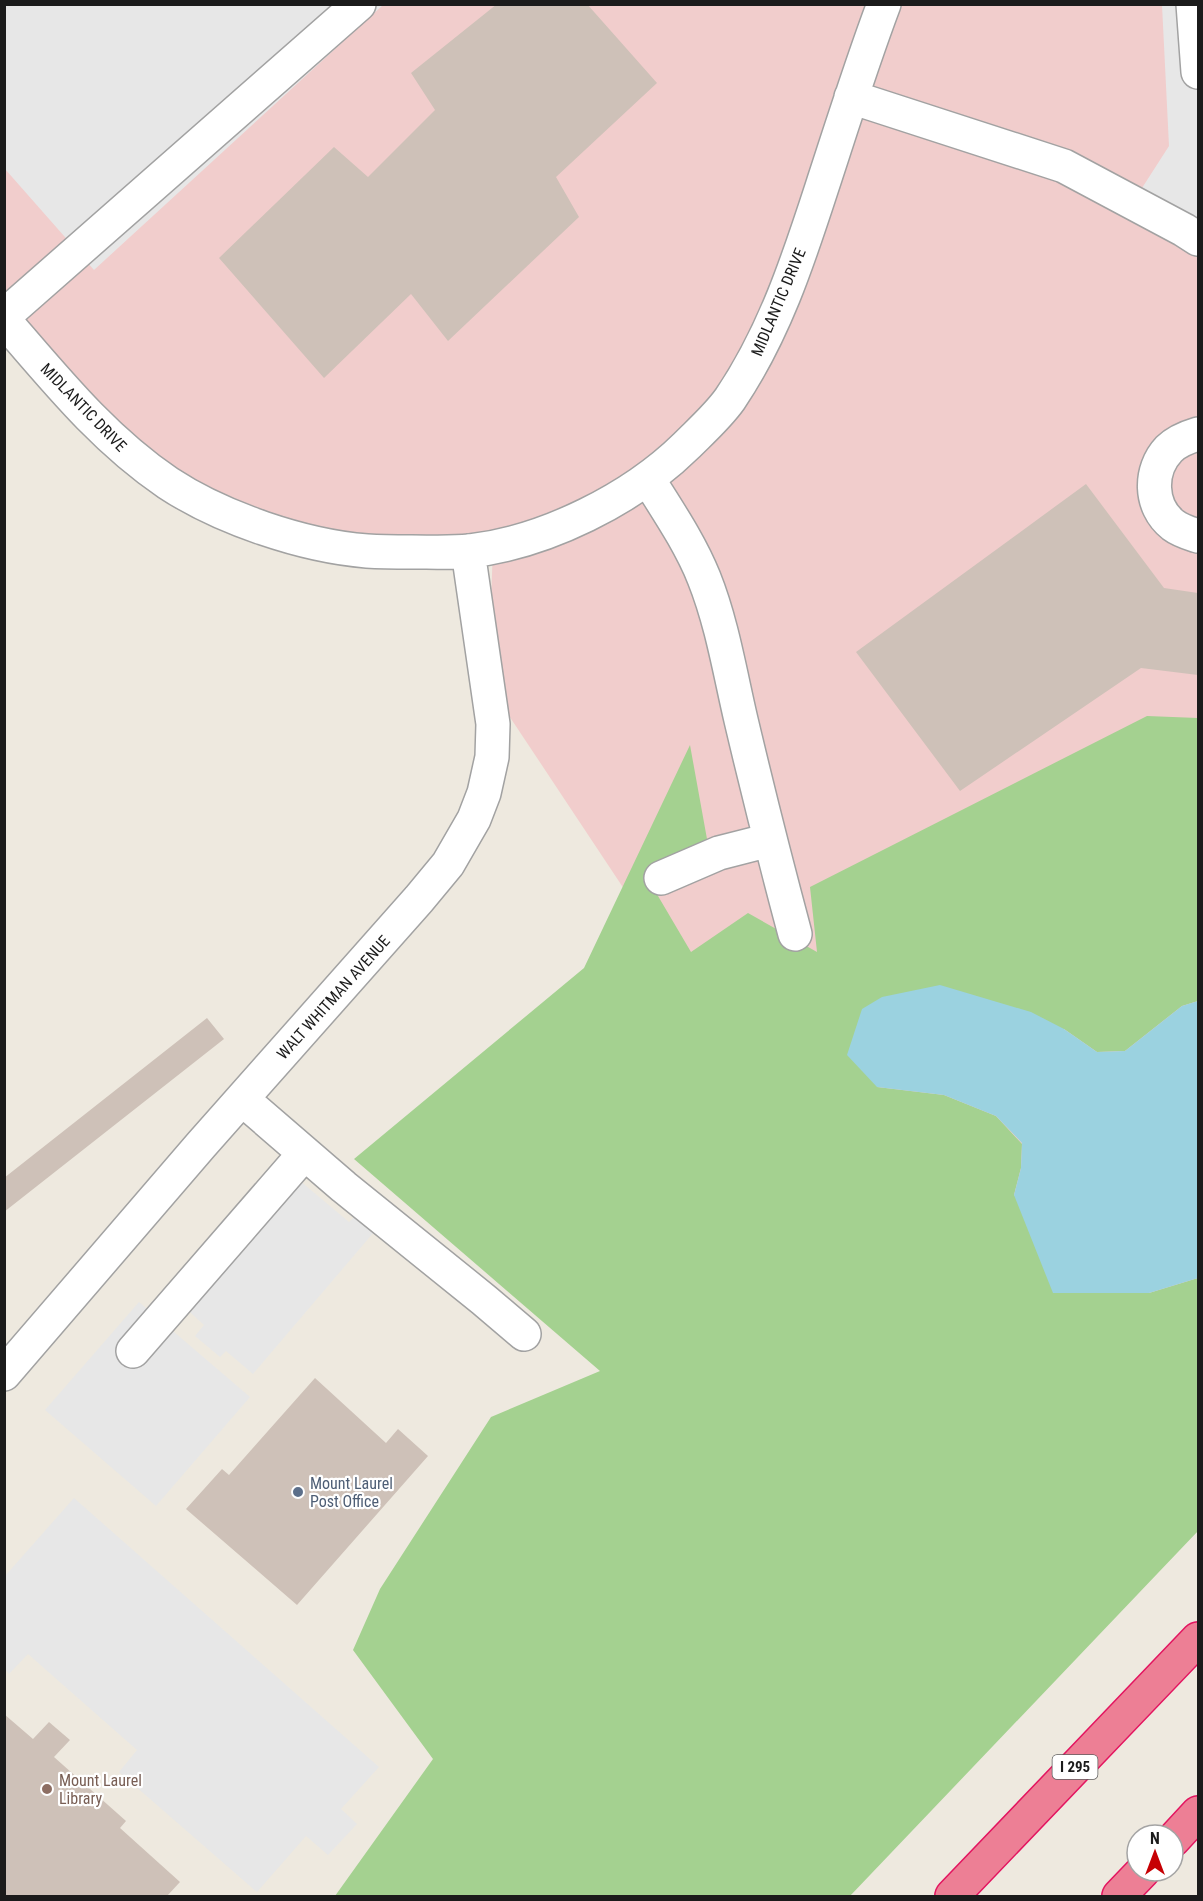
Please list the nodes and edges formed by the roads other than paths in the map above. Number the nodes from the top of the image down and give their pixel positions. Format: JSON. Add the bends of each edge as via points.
{"nodes":[{"id":1,"x":359,"y":4,"type":"edge"},
{"id":2,"x":884,"y":4,"type":"edge"},
{"id":3,"x":1193,"y":4,"type":"edge"},
{"id":4,"x":1198,"y":72,"type":"edge"},
{"id":5,"x":851,"y":97,"type":"junction"},
{"id":6,"x":1194,"y":228,"type":"edge"},
{"id":7,"x":4,"y":318,"type":"edge"},
{"id":8,"x":1198,"y":434,"type":"edge"},
{"id":9,"x":648,"y":479,"type":"junction"},
{"id":10,"x":1198,"y":536,"type":"edge"},
{"id":11,"x":468,"y":551,"type":"junction"},
{"id":12,"x":770,"y":840,"type":"junction"},
{"id":13,"x":661,"y":878,"type":"dead end"},
{"id":14,"x":795,"y":934,"type":"dead end"},
{"id":15,"x":242,"y":1099,"type":"junction"},
{"id":16,"x":304,"y":1154,"type":"junction"},
{"id":17,"x":524,"y":1334,"type":"dead end"},
{"id":18,"x":133,"y":1351,"type":"dead end"},
{"id":19,"x":4,"y":1374,"type":"edge"},
{"id":20,"x":1198,"y":1639,"type":"edge"},
{"id":21,"x":1198,"y":1813,"type":"edge"},
{"id":22,"x":1185,"y":1827,"type":"edge"},
{"id":23,"x":1131,"y":1883,"type":"edge"},
{"id":24,"x":952,"y":1896,"type":"edge"},
{"id":25,"x":1119,"y":1896,"type":"edge"}],
"edges":[{"from":1,"to":7,"type":"street"},
{"from":2,"to":5,"type":"street","name":"MIDLANTIC DRIVE"},
{"from":3,"to":4,"type":"street"},
{"from":5,"to":6,"type":"street","via":[[1064,166]]},
{"from":5,"to":9,"type":"street","name":"MIDLANTIC DRIVE","via":[[792,277],[768,334],[728,402]]},
{"from":7,"to":11,"type":"street","name":"MIDLANTIC DRIVE","via":[[103,430],[198,501],[232,517],[317,543],[364,551]]},
{"from":8,"to":10,"type":"street","via":[[1170,448],[1154,477],[1160,510],[1171,524]]},
{"from":9,"to":11,"type":"street","name":"MIDLANTIC DRIVE","via":[[592,512],[541,534]]},
{"from":9,"to":12,"type":"street","via":[[691,550],[714,607]]},
{"from":11,"to":15,"type":"street","name":"WALT WHITMAN AVENUE","via":[[494,724],[492,757],[474,819],[448,864],[419,899]]},
{"from":12,"to":13,"type":"street","via":[[719,853]]},
{"from":12,"to":14,"type":"street"},
{"from":15,"to":16,"type":"street"},
{"from":15,"to":19,"type":"street","name":"WALT WHITMAN AVENUE"},
{"from":16,"to":17,"type":"street"},
{"from":16,"to":18,"type":"street"},
{"from":20,"to":24,"type":"highway","number":"I 295"},
{"from":21,"to":22,"type":"highway"},
{"from":23,"to":25,"type":"highway"}]}
